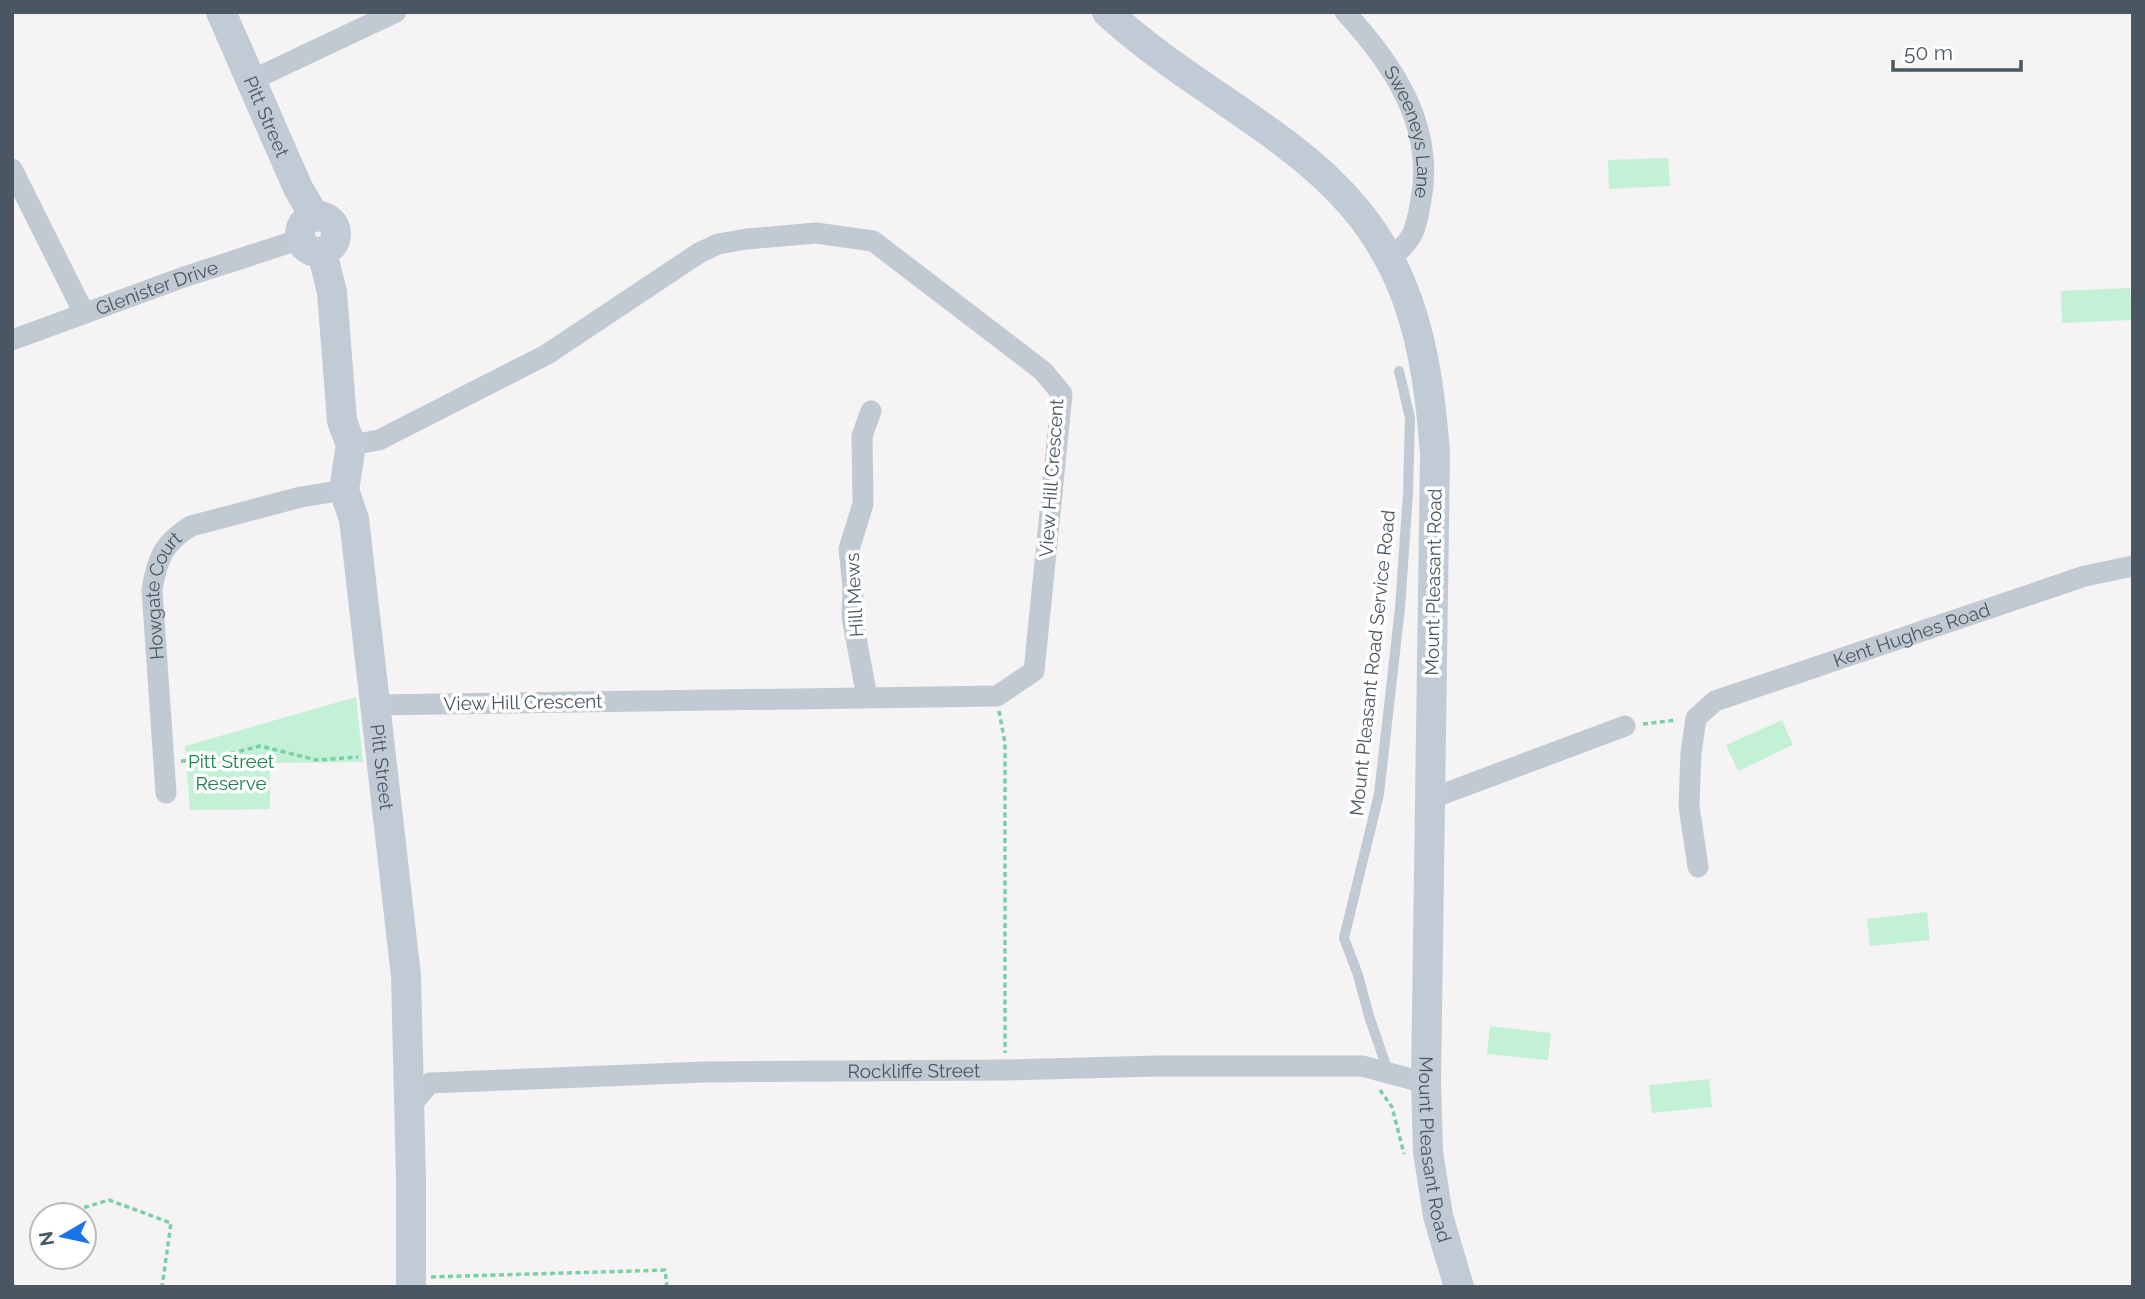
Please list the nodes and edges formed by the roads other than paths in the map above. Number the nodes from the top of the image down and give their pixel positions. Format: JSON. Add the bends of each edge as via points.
{"nodes":[{"id":1,"x":221,"y":12,"type":"edge"},
{"id":2,"x":396,"y":12,"type":"edge"},
{"id":3,"x":1107,"y":12,"type":"edge"},
{"id":4,"x":1345,"y":12,"type":"edge"},
{"id":5,"x":252,"y":80,"type":"junction"},
{"id":6,"x":12,"y":169,"type":"edge"},
{"id":7,"x":313,"y":236,"type":"junction"},
{"id":8,"x":1390,"y":259,"type":"junction"},
{"id":9,"x":84,"y":313,"type":"junction"},
{"id":10,"x":12,"y":340,"type":"edge"},
{"id":11,"x":1399,"y":371,"type":"dead end"},
{"id":12,"x":871,"y":411,"type":"dead end"},
{"id":13,"x":351,"y":445,"type":"junction"},
{"id":14,"x":344,"y":490,"type":"junction"},
{"id":15,"x":2133,"y":566,"type":"edge"},
{"id":16,"x":867,"y":697,"type":"junction"},
{"id":17,"x":375,"y":705,"type":"junction"},
{"id":18,"x":1625,"y":726,"type":"road end"},
{"id":19,"x":166,"y":793,"type":"dead end"},
{"id":20,"x":1430,"y":799,"type":"junction"},
{"id":21,"x":1698,"y":867,"type":"dead end"},
{"id":22,"x":1389,"y":1074,"type":"junction"},
{"id":23,"x":1426,"y":1083,"type":"junction"},
{"id":24,"x":409,"y":1107,"type":"junction"},
{"id":25,"x":411,"y":1282,"type":"edge"},
{"id":26,"x":1459,"y":1287,"type":"edge"}],
"edges":[{"from":1,"to":5,"type":"street","name":"Pitt Street"},
{"from":2,"to":5,"type":"street"},
{"from":3,"to":8,"type":"street","name":"Mount Pleasant Road","via":[[1317,169],[1348,199]]},
{"from":4,"to":8,"type":"street","name":"Sweeneys Lane","via":[[1401,85],[1420,130],[1424,185],[1419,213],[1410,241]]},
{"from":5,"to":7,"type":"street","name":"Pitt Street","via":[[298,188]]},
{"from":6,"to":9,"type":"street"},
{"from":7,"to":9,"type":"street","name":"Glenister Drive"},
{"from":7,"to":13,"type":"street","name":"Pitt Street","via":[[332,292],[342,421]]},
{"from":8,"to":20,"type":"street","name":"Mount Pleasant Road","via":[[1419,334],[1435,454]]},
{"from":9,"to":10,"type":"street","name":"Glenister Drive"},
{"from":11,"to":22,"type":"lane","name":"Mount Pleasant Road Service Road","via":[[1410,418],[1400,608],[1379,794],[1343,939]]},
{"from":12,"to":16,"type":"street","name":"Hill Mews","via":[[862,436],[863,503],[849,549],[852,618]]},
{"from":13,"to":14,"type":"street","name":"Pitt Street"},
{"from":13,"to":16,"type":"street","name":"View Hill Crescent","via":[[379,440],[546,355],[718,244],[816,233],[873,242],[1043,371],[1062,394],[1034,671],[997,696]]},
{"from":14,"to":17,"type":"street","name":"Pitt Street","via":[[354,519]]},
{"from":14,"to":19,"type":"street","name":"Howgate Court","via":[[191,526],[175,535],[163,550],[152,590]]},
{"from":15,"to":21,"type":"street","name":"Kent Hughes Road","via":[[2085,576],[1715,701],[1696,718],[1691,753],[1689,806]]},
{"from":16,"to":17,"type":"street","name":"View Hill Crescent"},
{"from":17,"to":24,"type":"street","name":"Pitt Street","via":[[406,976]]},
{"from":18,"to":20,"type":"street"},
{"from":20,"to":23,"type":"street","name":"Mount Pleasant Road"},
{"from":22,"to":23,"type":"street","name":"Rockliffe Street"},
{"from":22,"to":24,"type":"street","name":"Rockliffe Street","via":[[1362,1066],[705,1072],[430,1083]]},
{"from":23,"to":26,"type":"street","name":"Mount Pleasant Road","via":[[1428,1152],[1438,1216]]},
{"from":24,"to":25,"type":"street","name":"Pitt Street"}]}
